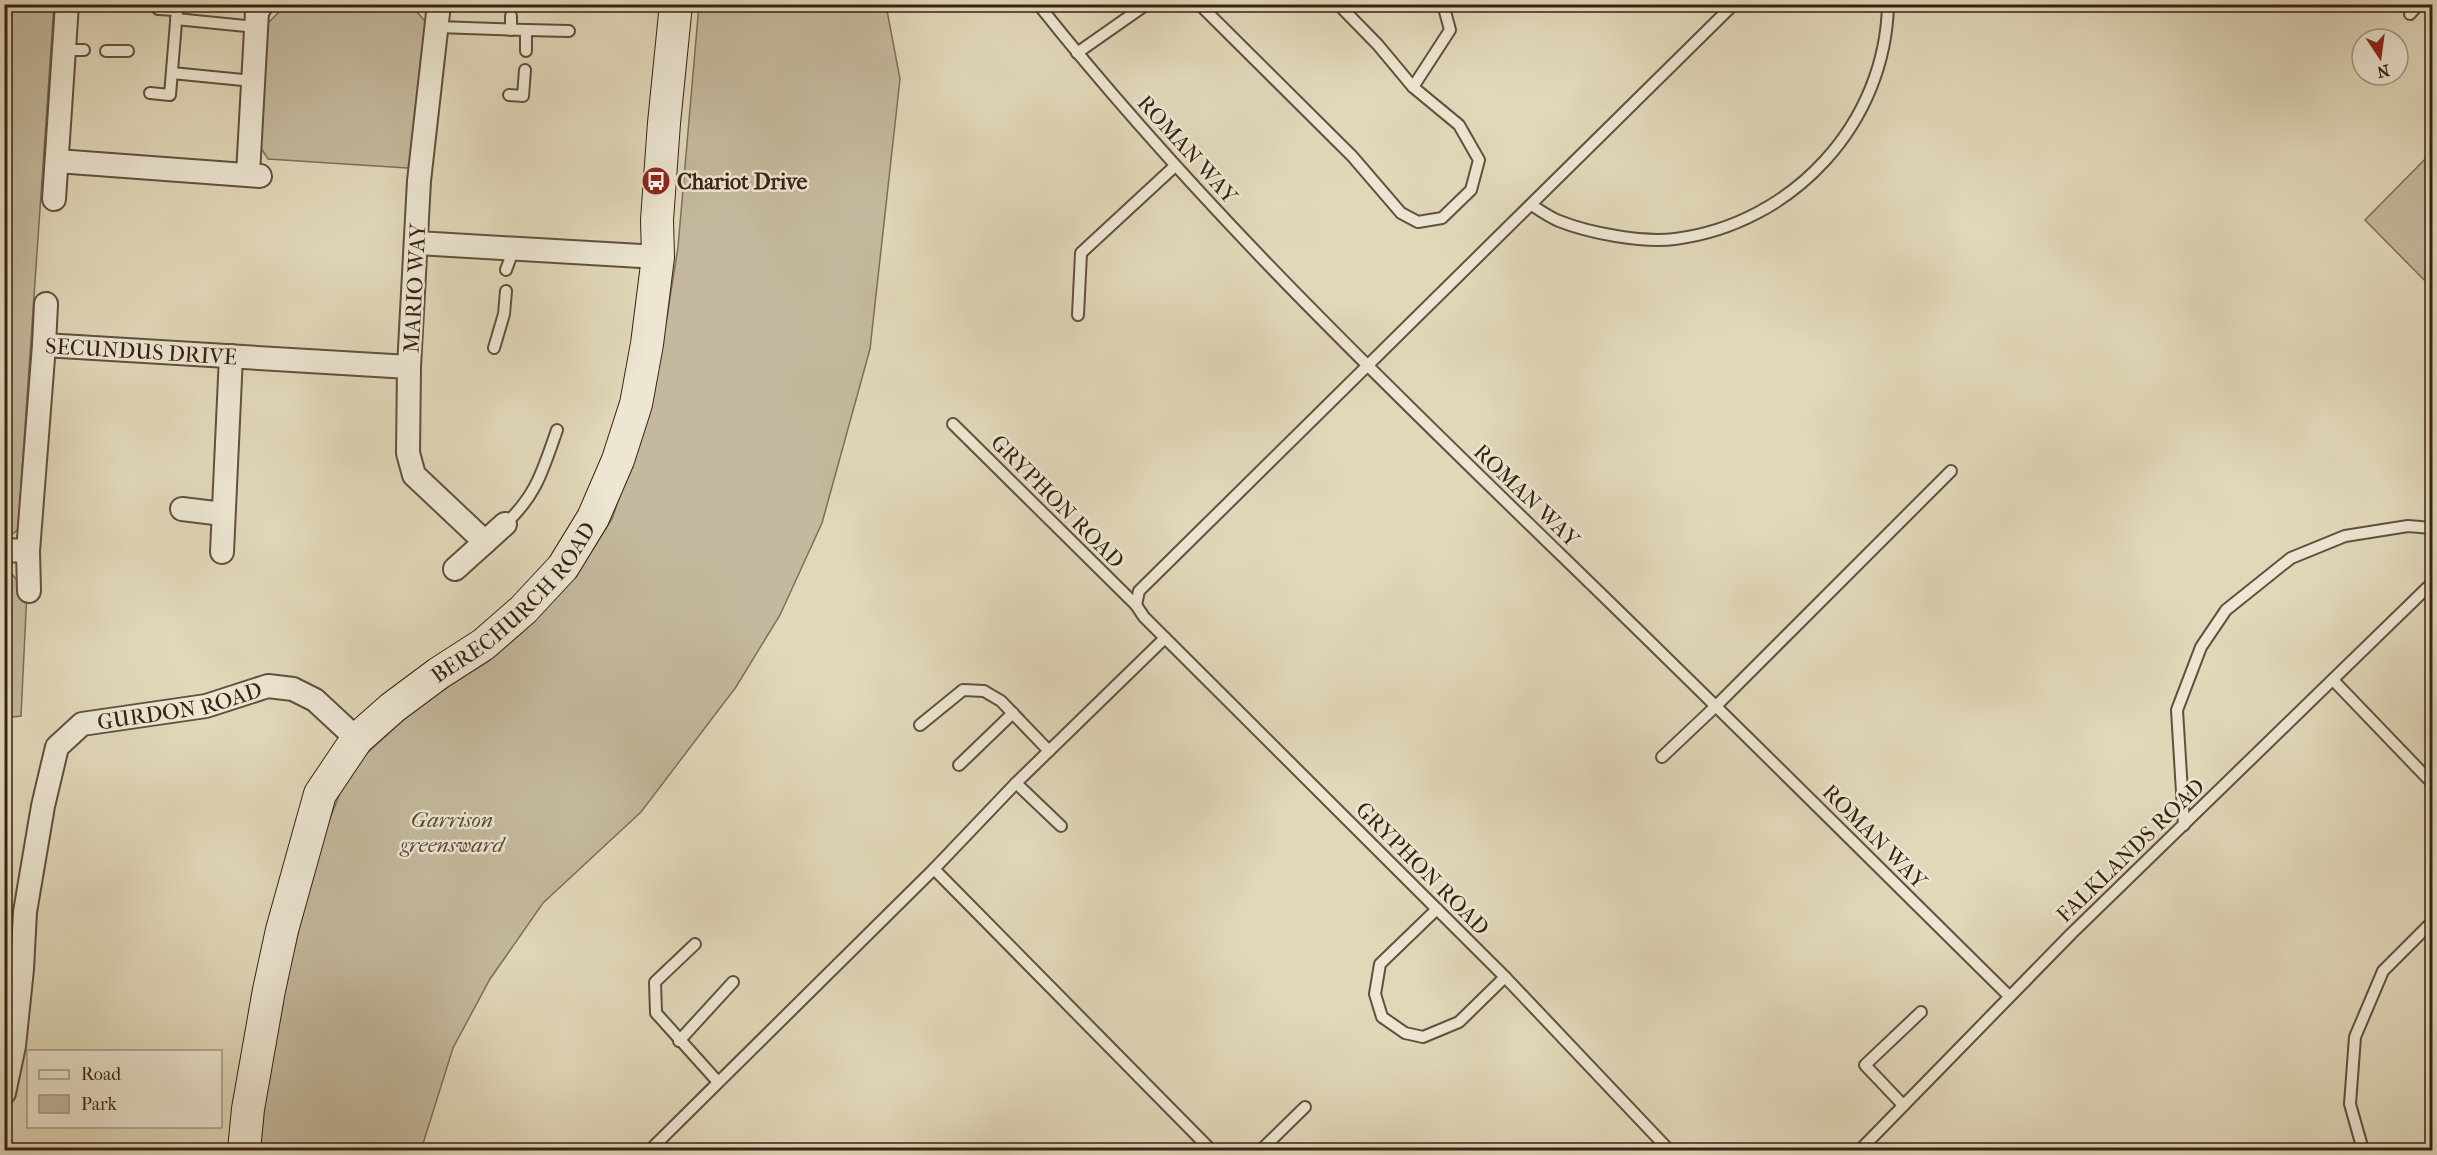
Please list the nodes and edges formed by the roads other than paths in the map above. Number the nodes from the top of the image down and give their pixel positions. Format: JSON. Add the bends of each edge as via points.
{"nodes":[{"id":1,"x":67,"y":4,"type":"edge"},
{"id":2,"x":262,"y":4,"type":"edge"},
{"id":3,"x":439,"y":4,"type":"edge"},
{"id":4,"x":676,"y":4,"type":"edge"},
{"id":5,"x":1038,"y":4,"type":"edge"},
{"id":6,"x":1147,"y":4,"type":"edge"},
{"id":7,"x":1199,"y":4,"type":"edge"},
{"id":8,"x":1338,"y":4,"type":"edge"},
{"id":9,"x":1443,"y":4,"type":"edge"},
{"id":10,"x":1734,"y":4,"type":"edge"},
{"id":11,"x":1888,"y":4,"type":"edge"},
{"id":12,"x":2420,"y":4,"type":"edge"},
{"id":13,"x":158,"y":9,"type":"dead end"},
{"id":14,"x":2410,"y":14,"type":"dead end"},
{"id":15,"x":511,"y":16,"type":"dead end"},
{"id":16,"x":176,"y":19,"type":"junction"},
{"id":17,"x":256,"y":27,"type":"junction"},
{"id":18,"x":437,"y":27,"type":"junction"},
{"id":19,"x":510,"y":30,"type":"junction"},
{"id":20,"x":526,"y":30,"type":"junction"},
{"id":21,"x":569,"y":31,"type":"dead end"},
{"id":22,"x":106,"y":51,"type":"dead end"},
{"id":23,"x":128,"y":51,"type":"dead end"},
{"id":24,"x":526,"y":51,"type":"dead end"},
{"id":25,"x":1077,"y":53,"type":"junction"},
{"id":26,"x":525,"y":70,"type":"dead end"},
{"id":27,"x":172,"y":73,"type":"junction"},
{"id":28,"x":253,"y":81,"type":"junction"},
{"id":29,"x":1413,"y":87,"type":"junction"},
{"id":30,"x":150,"y":93,"type":"dead end"},
{"id":31,"x":509,"y":95,"type":"dead end"},
{"id":32,"x":57,"y":161,"type":"junction"},
{"id":33,"x":1175,"y":166,"type":"junction"},
{"id":34,"x":54,"y":199,"type":"dead end"},
{"id":35,"x":1531,"y":205,"type":"junction"},
{"id":36,"x":417,"y":243,"type":"junction"},
{"id":37,"x":514,"y":248,"type":"junction"},
{"id":38,"x":658,"y":257,"type":"junction"},
{"id":39,"x":506,"y":270,"type":"dead end"},
{"id":40,"x":506,"y":291,"type":"dead end"},
{"id":41,"x":46,"y":304,"type":"dead end"},
{"id":42,"x":1078,"y":315,"type":"dead end"},
{"id":43,"x":44,"y":345,"type":"junction"},
{"id":44,"x":494,"y":348,"type":"dead end"},
{"id":45,"x":231,"y":356,"type":"junction"},
{"id":46,"x":409,"y":367,"type":"junction"},
{"id":47,"x":1367,"y":367,"type":"junction"},
{"id":48,"x":953,"y":424,"type":"dead end"},
{"id":49,"x":558,"y":430,"type":"dead end"},
{"id":50,"x":1951,"y":471,"type":"dead end"},
{"id":51,"x":182,"y":509,"type":"dead end"},
{"id":52,"x":224,"y":514,"type":"junction"},
{"id":53,"x":505,"y":524,"type":"joint"},
{"id":54,"x":2433,"y":528,"type":"edge"},
{"id":55,"x":484,"y":542,"type":"junction"},
{"id":56,"x":5,"y":550,"type":"edge"},
{"id":57,"x":28,"y":551,"type":"junction"},
{"id":58,"x":222,"y":552,"type":"dead end"},
{"id":59,"x":455,"y":569,"type":"dead end"},
{"id":60,"x":2433,"y":584,"type":"edge"},
{"id":61,"x":29,"y":591,"type":"dead end"},
{"id":62,"x":1136,"y":605,"type":"junction"},
{"id":63,"x":1165,"y":638,"type":"junction"},
{"id":64,"x":2333,"y":680,"type":"junction"},
{"id":65,"x":1716,"y":706,"type":"junction"},
{"id":66,"x":1013,"y":713,"type":"junction"},
{"id":67,"x":920,"y":725,"type":"dead end"},
{"id":68,"x":357,"y":739,"type":"junction"},
{"id":69,"x":1049,"y":751,"type":"junction"},
{"id":70,"x":1662,"y":757,"type":"dead end"},
{"id":71,"x":959,"y":765,"type":"dead end"},
{"id":72,"x":1016,"y":783,"type":"junction"},
{"id":73,"x":2433,"y":783,"type":"edge"},
{"id":74,"x":2184,"y":825,"type":"junction"},
{"id":75,"x":1060,"y":826,"type":"dead end"},
{"id":76,"x":934,"y":869,"type":"junction"},
{"id":77,"x":1437,"y":909,"type":"junction"},
{"id":78,"x":15,"y":911,"type":"edge"},
{"id":79,"x":2433,"y":922,"type":"edge"},
{"id":80,"x":695,"y":944,"type":"dead end"},
{"id":81,"x":1504,"y":977,"type":"junction"},
{"id":82,"x":733,"y":982,"type":"dead end"},
{"id":83,"x":2009,"y":996,"type":"junction"},
{"id":84,"x":1921,"y":1012,"type":"dead end"},
{"id":85,"x":679,"y":1041,"type":"junction"},
{"id":86,"x":718,"y":1082,"type":"junction"},
{"id":87,"x":4,"y":1093,"type":"edge"},
{"id":88,"x":1903,"y":1106,"type":"junction"},
{"id":89,"x":1305,"y":1107,"type":"dead end"},
{"id":90,"x":244,"y":1150,"type":"edge"},
{"id":91,"x":651,"y":1150,"type":"edge"},
{"id":92,"x":1211,"y":1150,"type":"edge"},
{"id":93,"x":1261,"y":1150,"type":"edge"},
{"id":94,"x":1669,"y":1150,"type":"edge"},
{"id":95,"x":1860,"y":1150,"type":"edge"},
{"id":96,"x":2363,"y":1150,"type":"edge"}],
"edges":[{"from":1,"to":32,"type":"street","via":[[75,50]]},
{"from":2,"to":17,"type":"street"},
{"from":3,"to":18,"type":"street","name":"MARIO WAY"},
{"from":4,"to":38,"type":"street","name":"BERECHURCH ROAD","via":[[657,220]]},
{"from":5,"to":25,"type":"lane","name":"ROMAN WAY"},
{"from":6,"to":25,"type":"lane"},
{"from":7,"to":29,"type":"lane","via":[[1352,156],[1401,213],[1418,222],[1442,218],[1471,190],[1479,160],[1458,125]]},
{"from":8,"to":29,"type":"lane"},
{"from":9,"to":29,"type":"lane","via":[[1449,30]]},
{"from":10,"to":35,"type":"lane"},
{"from":11,"to":35,"type":"lane","via":[[1887,34],[1870,92],[1840,145],[1815,173],[1774,204],[1724,227],[1674,240],[1617,237],[1558,221]]},
{"from":12,"to":14,"type":"lane"},
{"from":13,"to":16,"type":"lane","via":[[177,10]]},
{"from":15,"to":19,"type":"lane"},
{"from":16,"to":17,"type":"lane"},
{"from":16,"to":27,"type":"lane"},
{"from":17,"to":28,"type":"street"},
{"from":18,"to":19,"type":"lane"},
{"from":18,"to":36,"type":"street","name":"MARIO WAY","via":[[419,181]]},
{"from":19,"to":20,"type":"lane"},
{"from":20,"to":21,"type":"lane"},
{"from":20,"to":24,"type":"lane"},
{"from":22,"to":23,"type":"lane"},
{"from":25,"to":33,"type":"lane","name":"ROMAN WAY"},
{"from":26,"to":31,"type":"lane","via":[[523,96]]},
{"from":27,"to":28,"type":"lane"},
{"from":27,"to":30,"type":"lane","via":[[170,95]]},
{"from":28,"to":32,"type":"street","via":[[254,175]]},
{"from":32,"to":34,"type":"street"},
{"from":33,"to":42,"type":"lane","via":[[1081,253]]},
{"from":33,"to":47,"type":"lane","name":"ROMAN WAY"},
{"from":35,"to":47,"type":"lane"},
{"from":36,"to":37,"type":"street"},
{"from":36,"to":46,"type":"street","name":"MARIO WAY"},
{"from":37,"to":38,"type":"street"},
{"from":37,"to":39,"type":"lane"},
{"from":38,"to":68,"type":"street","name":"BERECHURCH ROAD","via":[[636,404],[593,518],[563,567],[484,644],[392,708]]},
{"from":40,"to":44,"type":"lane"},
{"from":41,"to":43,"type":"street"},
{"from":43,"to":45,"type":"street","name":"SECUNDUS DRIVE"},
{"from":43,"to":57,"type":"street","name":"SECUNDUS DRIVE"},
{"from":45,"to":46,"type":"street","name":"SECUNDUS DRIVE"},
{"from":45,"to":52,"type":"street"},
{"from":46,"to":55,"type":"street","name":"MARIO WAY","via":[[408,453],[414,475]]},
{"from":47,"to":62,"type":"lane","via":[[1139,591]]},
{"from":47,"to":65,"type":"lane","name":"ROMAN WAY"},
{"from":48,"to":62,"type":"lane","name":"GRYPHON ROAD"},
{"from":49,"to":53,"type":"lane","via":[[536,487],[520,511]]},
{"from":50,"to":65,"type":"lane"},
{"from":51,"to":52,"type":"street"},
{"from":52,"to":58,"type":"street"},
{"from":53,"to":55,"type":"street"},
{"from":54,"to":74,"type":"lane","via":[[2408,526],[2345,536],[2291,558],[2226,610],[2201,647],[2177,710]]},
{"from":55,"to":59,"type":"street"},
{"from":56,"to":57,"type":"street"},
{"from":57,"to":61,"type":"street","name":"SECUNDUS DRIVE"},
{"from":60,"to":64,"type":"lane","name":"FALKLANDS ROAD"},
{"from":62,"to":63,"type":"lane","name":"GRYPHON ROAD"},
{"from":63,"to":69,"type":"lane"},
{"from":63,"to":77,"type":"lane","name":"GRYPHON ROAD"},
{"from":64,"to":73,"type":"lane"},
{"from":64,"to":74,"type":"lane","name":"FALKLANDS ROAD"},
{"from":65,"to":70,"type":"lane"},
{"from":65,"to":83,"type":"lane","name":"ROMAN WAY"},
{"from":66,"to":67,"type":"lane","via":[[984,691],[963,690]]},
{"from":66,"to":69,"type":"lane"},
{"from":66,"to":71,"type":"lane"},
{"from":68,"to":78,"type":"street","name":"GURDON ROAD","via":[[315,700],[293,689],[268,686],[206,706],[82,724],[57,747]]},
{"from":68,"to":90,"type":"street","name":"BERECHURCH ROAD","via":[[320,794],[304,844],[269,990]]},
{"from":69,"to":72,"type":"lane"},
{"from":72,"to":75,"type":"lane"},
{"from":72,"to":76,"type":"lane"},
{"from":74,"to":83,"type":"lane","name":"FALKLANDS ROAD"},
{"from":76,"to":86,"type":"lane"},
{"from":76,"to":92,"type":"lane"},
{"from":77,"to":81,"type":"lane","name":"GRYPHON ROAD"},
{"from":77,"to":81,"type":"lane","via":[[1380,964],[1375,994],[1382,1017],[1405,1033],[1423,1037],[1459,1022]]},
{"from":78,"to":87,"type":"street","name":"GURDON ROAD","via":[[22,969],[14,1046]]},
{"from":79,"to":96,"type":"lane","via":[[2383,971],[2355,1037],[2350,1104]]},
{"from":80,"to":85,"type":"lane","via":[[655,982],[656,1013]]},
{"from":81,"to":94,"type":"lane","name":"GRYPHON ROAD"},
{"from":82,"to":85,"type":"lane"},
{"from":83,"to":88,"type":"lane","name":"FALKLANDS ROAD"},
{"from":84,"to":88,"type":"lane","via":[[1865,1065]]},
{"from":85,"to":86,"type":"lane"},
{"from":86,"to":91,"type":"lane"},
{"from":88,"to":95,"type":"lane","name":"FALKLANDS ROAD"},
{"from":89,"to":93,"type":"lane"}]}
